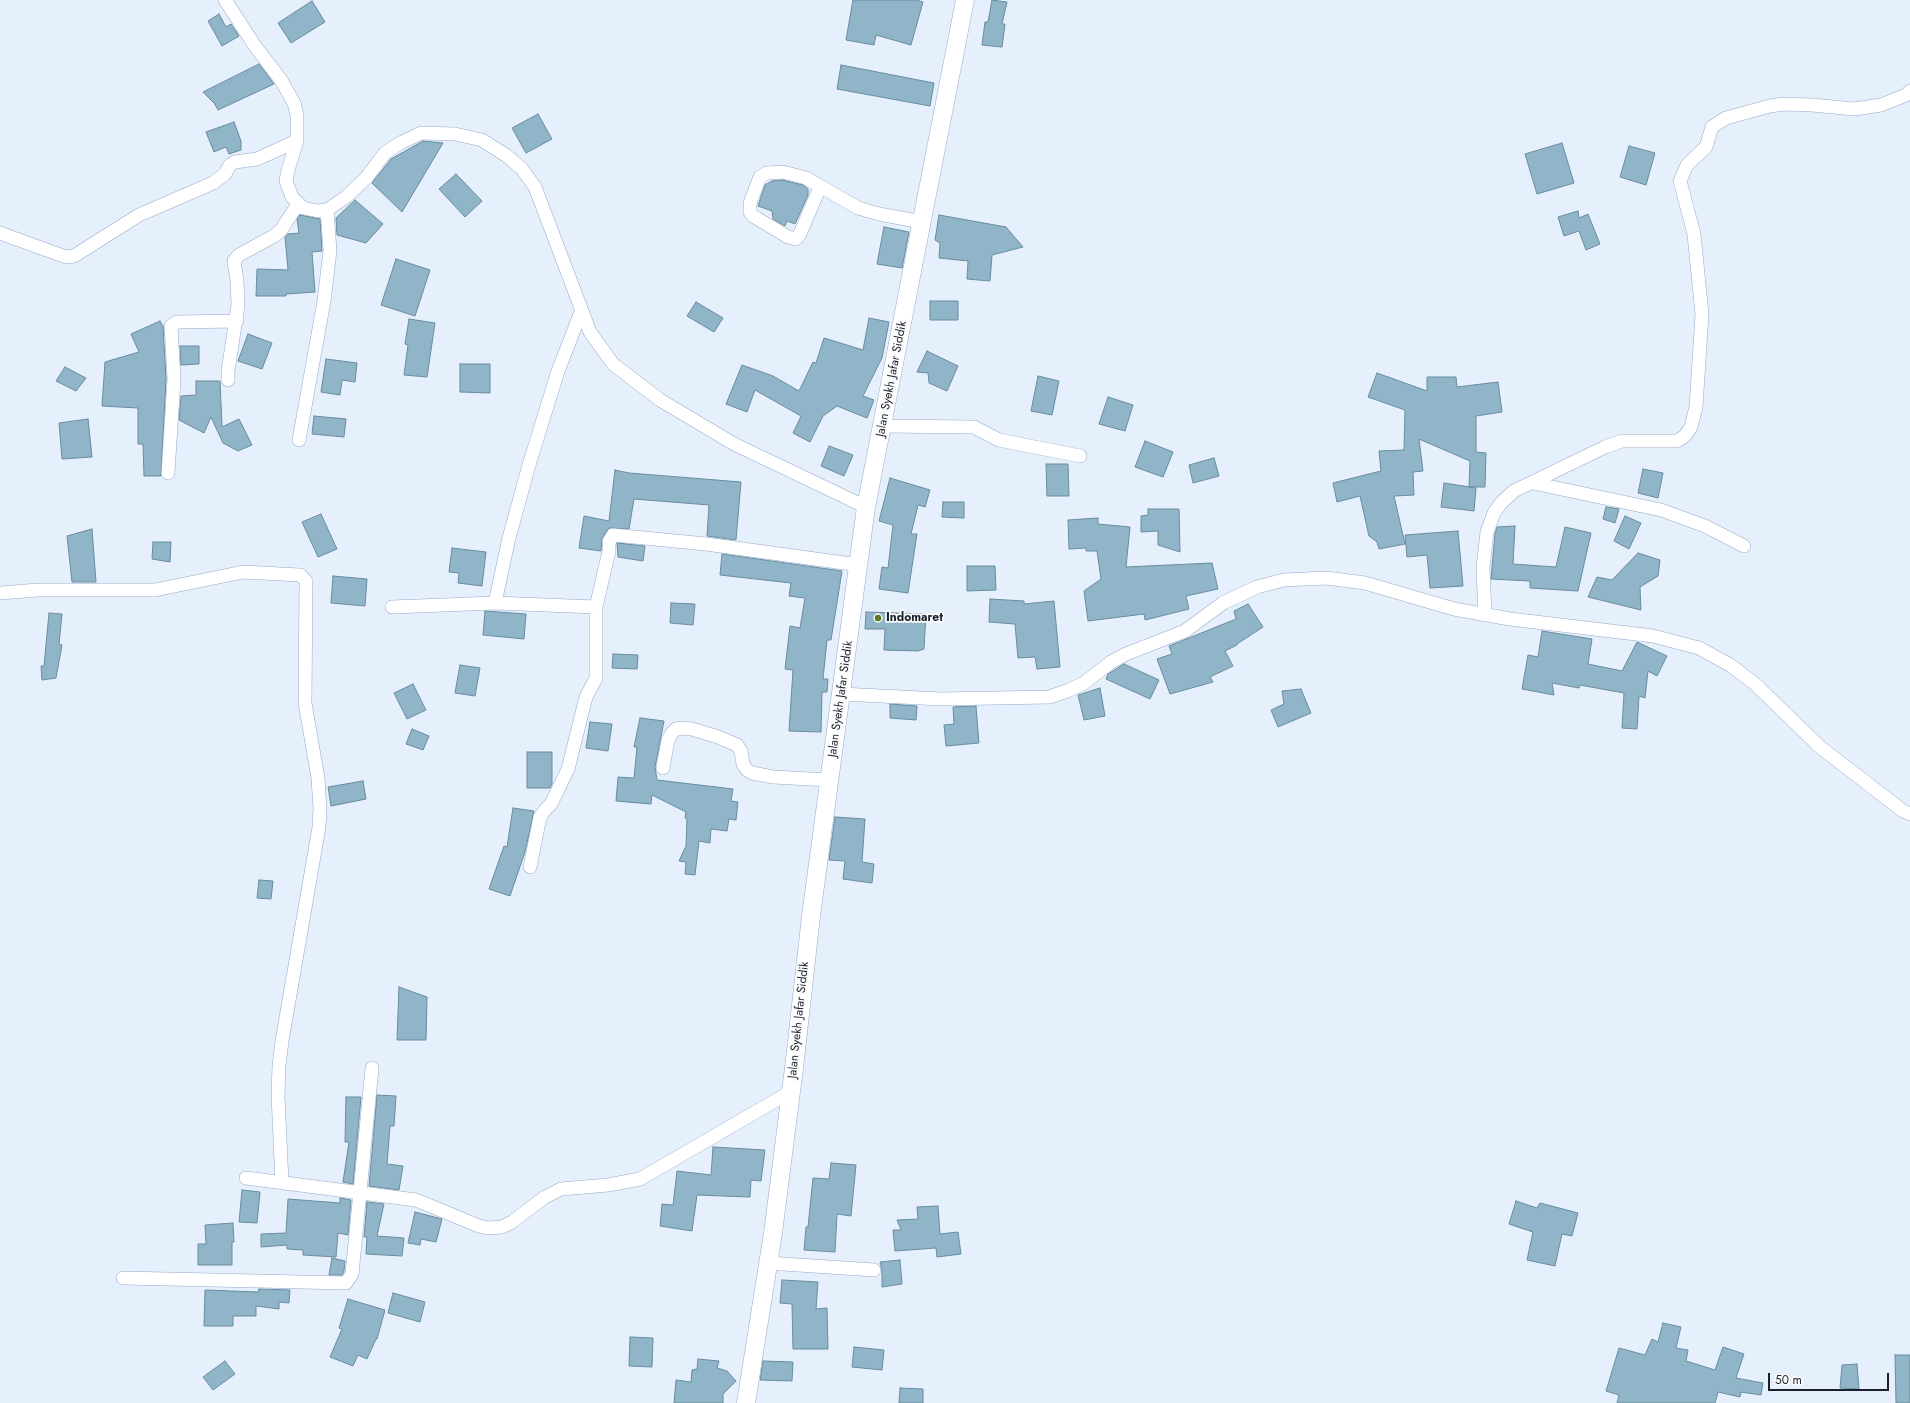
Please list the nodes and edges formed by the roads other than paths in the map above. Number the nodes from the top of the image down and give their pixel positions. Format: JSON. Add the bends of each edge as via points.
{"nodes":[{"id":1,"x":225,"y":0,"type":"edge"},
{"id":2,"x":965,"y":0,"type":"edge"},
{"id":3,"x":1910,"y":91,"type":"edge"},
{"id":4,"x":297,"y":140,"type":"junction"},
{"id":5,"x":820,"y":186,"type":"junction"},
{"id":6,"x":298,"y":204,"type":"junction"},
{"id":7,"x":327,"y":210,"type":"junction"},
{"id":8,"x":922,"y":222,"type":"junction"},
{"id":9,"x":0,"y":233,"type":"edge"},
{"id":10,"x":581,"y":312,"type":"junction"},
{"id":11,"x":237,"y":321,"type":"junction"},
{"id":12,"x":228,"y":380,"type":"dead end"},
{"id":13,"x":883,"y":426,"type":"junction"},
{"id":14,"x":299,"y":440,"type":"dead end"},
{"id":15,"x":1080,"y":456,"type":"dead end"},
{"id":16,"x":168,"y":473,"type":"dead end"},
{"id":17,"x":1533,"y":483,"type":"junction"},
{"id":18,"x":866,"y":507,"type":"junction"},
{"id":19,"x":1744,"y":546,"type":"dead end"},
{"id":20,"x":859,"y":565,"type":"junction"},
{"id":21,"x":0,"y":593,"type":"edge"},
{"id":22,"x":495,"y":603,"type":"junction"},
{"id":23,"x":392,"y":607,"type":"dead end"},
{"id":24,"x":596,"y":607,"type":"junction"},
{"id":25,"x":1484,"y":615,"type":"junction"},
{"id":26,"x":842,"y":694,"type":"junction"},
{"id":27,"x":663,"y":768,"type":"dead end"},
{"id":28,"x":830,"y":780,"type":"junction"},
{"id":29,"x":1910,"y":814,"type":"edge"},
{"id":30,"x":530,"y":867,"type":"dead end"},
{"id":31,"x":372,"y":1068,"type":"dead end"},
{"id":32,"x":792,"y":1091,"type":"junction"},
{"id":33,"x":246,"y":1178,"type":"dead end"},
{"id":34,"x":282,"y":1183,"type":"junction"},
{"id":35,"x":360,"y":1193,"type":"junction"},
{"id":36,"x":768,"y":1263,"type":"junction"},
{"id":37,"x":874,"y":1270,"type":"dead end"},
{"id":38,"x":123,"y":1278,"type":"dead end"},
{"id":39,"x":746,"y":1403,"type":"edge"}],
"edges":[{"from":1,"to":4,"type":"street","via":[[281,80],[294,103],[297,115]]},
{"from":2,"to":8,"type":"main road","name":"Jalan Syekh Jafar Siddik"},
{"from":3,"to":17,"type":"street","via":[[1881,105],[1854,109],[1784,104],[1726,118],[1712,127],[1706,147],[1687,165],[1680,181],[1694,234],[1702,314],[1696,407],[1690,427],[1685,436],[1677,441],[1622,441],[1605,447]]},
{"from":4,"to":6,"type":"street","via":[[286,181],[290,193]]},
{"from":4,"to":9,"type":"street","via":[[257,159],[235,162],[225,174],[213,182],[139,215],[74,256],[66,257]]},
{"from":5,"to":5,"type":"street","via":[[796,239],[752,216],[750,212],[750,203],[757,183],[760,177],[767,173],[791,173]]},
{"from":5,"to":8,"type":"street","via":[[858,208]]},
{"from":6,"to":7,"type":"street","via":[[310,210]]},
{"from":6,"to":11,"type":"street","via":[[281,230],[236,258],[234,265],[238,286]]},
{"from":7,"to":10,"type":"street","via":[[346,198],[366,178],[385,152],[421,133],[455,134],[482,140],[522,169],[535,187]]},
{"from":7,"to":14,"type":"street","via":[[329,257],[324,301]]},
{"from":8,"to":13,"type":"main road","name":"Jalan Syekh Jafar Siddik"},
{"from":10,"to":18,"type":"street","via":[[590,332],[613,364],[660,400],[734,444]]},
{"from":10,"to":22,"type":"street","via":[[558,371],[529,465]]},
{"from":11,"to":12,"type":"street","via":[[229,360]]},
{"from":11,"to":16,"type":"street","via":[[177,322],[171,326],[174,379]]},
{"from":13,"to":15,"type":"street","via":[[974,427],[999,440]]},
{"from":13,"to":18,"type":"main road","name":"Jalan Syekh Jafar Siddik"},
{"from":17,"to":19,"type":"street","via":[[1661,510],[1705,526]]},
{"from":17,"to":25,"type":"street","via":[[1514,491],[1494,513],[1487,532],[1483,568]]},
{"from":18,"to":20,"type":"main road","name":"Jalan Syekh Jafar Siddik"},
{"from":20,"to":24,"type":"street","via":[[706,544],[612,535]]},
{"from":20,"to":26,"type":"main road","name":"Jalan Syekh Jafar Siddik"},
{"from":21,"to":34,"type":"street","via":[[38,590],[155,590],[243,572],[304,577],[305,703],[318,778],[320,809],[279,1066]]},
{"from":22,"to":23,"type":"street"},
{"from":22,"to":24,"type":"street"},
{"from":24,"to":30,"type":"street","via":[[596,678],[586,697],[568,769],[551,804],[540,817]]},
{"from":25,"to":26,"type":"street","via":[[1365,583],[1326,578],[1284,580],[1257,587],[1238,596],[1185,631],[1126,654],[1084,683],[1048,696],[941,700]]},
{"from":25,"to":29,"type":"street","via":[[1653,636],[1699,648],[1730,665],[1754,683],[1820,747]]},
{"from":26,"to":28,"type":"main road","name":"Jalan Syekh Jafar Siddik"},
{"from":27,"to":28,"type":"street","via":[[668,740],[676,729],[682,728],[718,737],[737,745],[741,751],[743,764],[752,773],[773,777]]},
{"from":28,"to":32,"type":"main road","name":"Jalan Syekh Jafar Siddik","via":[[811,916]]},
{"from":31,"to":35,"type":"street"},
{"from":32,"to":35,"type":"street","via":[[640,1179],[561,1189],[502,1227],[479,1226],[416,1200]]},
{"from":32,"to":36,"type":"main road","name":"Jalan Syekh Jafar Siddik"},
{"from":33,"to":34,"type":"street"},
{"from":34,"to":35,"type":"street"},
{"from":35,"to":38,"type":"street","via":[[352,1274],[346,1283]]},
{"from":36,"to":37,"type":"street"},
{"from":36,"to":39,"type":"main road","name":"Jalan Syekh Jafar Siddik"}]}
